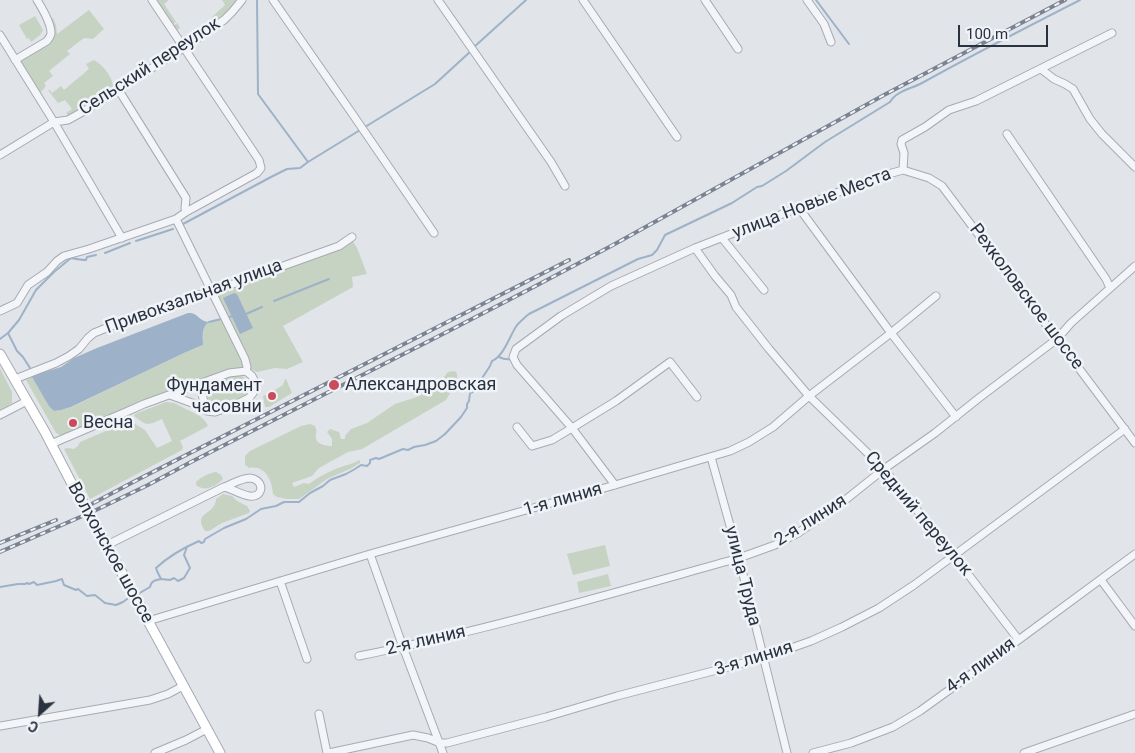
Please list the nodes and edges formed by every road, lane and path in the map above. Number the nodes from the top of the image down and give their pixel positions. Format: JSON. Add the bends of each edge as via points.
{"nodes":[{"id":1,"x":37,"y":0,"type":"edge"},
{"id":2,"x":152,"y":0,"type":"edge"},
{"id":3,"x":242,"y":0,"type":"edge"},
{"id":4,"x":273,"y":0,"type":"edge"},
{"id":5,"x":438,"y":0,"type":"edge"},
{"id":6,"x":583,"y":0,"type":"edge"},
{"id":7,"x":704,"y":0,"type":"edge"},
{"id":8,"x":807,"y":0,"type":"edge"},
{"id":9,"x":1112,"y":32,"type":"dead end"},
{"id":10,"x":0,"y":35,"type":"edge"},
{"id":11,"x":831,"y":42,"type":"dead end"},
{"id":12,"x":3,"y":46,"type":"edge"},
{"id":13,"x":185,"y":47,"type":"junction"},
{"id":14,"x":738,"y":49,"type":"dead end"},
{"id":15,"x":15,"y":60,"type":"junction"},
{"id":16,"x":1042,"y":70,"type":"junction"},
{"id":17,"x":118,"y":89,"type":"junction"},
{"id":18,"x":54,"y":122,"type":"junction"},
{"id":19,"x":1007,"y":134,"type":"dead end"},
{"id":20,"x":677,"y":137,"type":"dead end"},
{"id":21,"x":0,"y":155,"type":"edge"},
{"id":22,"x":1135,"y":167,"type":"edge"},
{"id":23,"x":903,"y":170,"type":"junction"},
{"id":24,"x":565,"y":186,"type":"dead end"},
{"id":25,"x":799,"y":208,"type":"junction"},
{"id":26,"x":186,"y":212,"type":"junction"},
{"id":27,"x":176,"y":219,"type":"junction"},
{"id":28,"x":434,"y":233,"type":"dead end"},
{"id":29,"x":352,"y":237,"type":"dead end"},
{"id":30,"x":122,"y":238,"type":"junction"},
{"id":31,"x":722,"y":238,"type":"junction"},
{"id":32,"x":695,"y":248,"type":"junction"},
{"id":33,"x":1135,"y":266,"type":"edge"},
{"id":34,"x":1110,"y":288,"type":"junction"},
{"id":35,"x":764,"y":290,"type":"dead end"},
{"id":36,"x":211,"y":292,"type":"junction"},
{"id":37,"x":936,"y":296,"type":"dead end"},
{"id":38,"x":0,"y":311,"type":"edge"},
{"id":39,"x":891,"y":333,"type":"junction"},
{"id":40,"x":1057,"y":339,"type":"junction"},
{"id":41,"x":0,"y":354,"type":"edge"},
{"id":42,"x":246,"y":371,"type":"junction"},
{"id":43,"x":15,"y":380,"type":"junction"},
{"id":44,"x":206,"y":381,"type":"junction"},
{"id":45,"x":170,"y":395,"type":"junction"},
{"id":46,"x":809,"y":396,"type":"junction"},
{"id":47,"x":697,"y":397,"type":"dead end"},
{"id":48,"x":28,"y":401,"type":"junction"},
{"id":49,"x":215,"y":412,"type":"junction"},
{"id":50,"x":0,"y":414,"type":"edge"},
{"id":51,"x":956,"y":418,"type":"junction"},
{"id":52,"x":517,"y":427,"type":"dead end"},
{"id":53,"x":572,"y":428,"type":"junction"},
{"id":54,"x":1125,"y":429,"type":"junction"},
{"id":55,"x":1135,"y":443,"type":"edge"},
{"id":56,"x":51,"y":444,"type":"junction"},
{"id":57,"x":711,"y":457,"type":"junction"},
{"id":58,"x":884,"y":469,"type":"junction"},
{"id":59,"x":615,"y":485,"type":"junction"},
{"id":60,"x":224,"y":487,"type":"junction"},
{"id":61,"x":107,"y":545,"type":"junction"},
{"id":62,"x":370,"y":554,"type":"junction"},
{"id":63,"x":1135,"y":554,"type":"edge"},
{"id":64,"x":954,"y":556,"type":"junction"},
{"id":65,"x":738,"y":558,"type":"junction"},
{"id":66,"x":1101,"y":580,"type":"junction"},
{"id":67,"x":280,"y":581,"type":"junction"},
{"id":68,"x":148,"y":621,"type":"junction"},
{"id":69,"x":1135,"y":626,"type":"edge"},
{"id":70,"x":1018,"y":639,"type":"junction"},
{"id":71,"x":403,"y":648,"type":"junction"},
{"id":72,"x":359,"y":656,"type":"dead end"},
{"id":73,"x":763,"y":658,"type":"junction"},
{"id":74,"x":308,"y":659,"type":"dead end"},
{"id":75,"x":183,"y":686,"type":"junction"},
{"id":76,"x":319,"y":714,"type":"dead end"},
{"id":77,"x":1135,"y":714,"type":"edge"},
{"id":78,"x":0,"y":726,"type":"edge"},
{"id":79,"x":207,"y":729,"type":"junction"},
{"id":80,"x":440,"y":743,"type":"junction"},
{"id":81,"x":154,"y":753,"type":"edge"},
{"id":82,"x":220,"y":753,"type":"edge"},
{"id":83,"x":328,"y":753,"type":"edge"},
{"id":84,"x":444,"y":753,"type":"edge"},
{"id":85,"x":787,"y":753,"type":"edge"},
{"id":86,"x":814,"y":753,"type":"edge"},
{"id":87,"x":1024,"y":753,"type":"edge"}],
"edges":[{"from":1,"to":15,"type":"street","via":[[46,15],[50,37]]},
{"from":2,"to":13,"type":"street"},
{"from":3,"to":13,"type":"street","name":"Сельский переулок","via":[[224,20]]},
{"from":4,"to":28,"type":"street"},
{"from":5,"to":24,"type":"street"},
{"from":6,"to":20,"type":"street"},
{"from":7,"to":14,"type":"street"},
{"from":8,"to":11,"type":"street","via":[[824,24]]},
{"from":9,"to":16,"type":"street","name":"улица Новые Места"},
{"from":10,"to":12,"type":"street"},
{"from":12,"to":15,"type":"street"},
{"from":13,"to":17,"type":"street","name":"Сельский переулок"},
{"from":13,"to":26,"type":"street","via":[[259,160],[261,168]]},
{"from":15,"to":18,"type":"street"},
{"from":16,"to":22,"type":"street","via":[[1072,89],[1102,134]]},
{"from":16,"to":23,"type":"street","name":"улица Новые Места","via":[[949,110],[902,140]]},
{"from":17,"to":18,"type":"street","name":"Сельский переулок","via":[[68,120]]},
{"from":17,"to":26,"type":"street","via":[[186,198]]},
{"from":18,"to":21,"type":"street","name":"Сельский переулок"},
{"from":18,"to":30,"type":"street"},
{"from":19,"to":34,"type":"street"},
{"from":23,"to":25,"type":"street","name":"улица Новые Места"},
{"from":23,"to":40,"type":"street","name":"Рехколовское шоссе","via":[[942,186]]},
{"from":25,"to":31,"type":"street","name":"улица Новые Места"},
{"from":25,"to":39,"type":"street"},
{"from":26,"to":27,"type":"street"},
{"from":27,"to":30,"type":"street"},
{"from":27,"to":36,"type":"street"},
{"from":29,"to":36,"type":"street","name":"Привокзальная улица","via":[[339,246]]},
{"from":30,"to":38,"type":"street","via":[[64,256],[28,285],[17,303]]},
{"from":31,"to":32,"type":"street","name":"улица Новые Места"},
{"from":31,"to":35,"type":"street"},
{"from":32,"to":46,"type":"street","name":"Средний переулок","via":[[768,349]]},
{"from":32,"to":53,"type":"street","name":"улица Новые Места","via":[[611,286],[561,316],[516,349],[513,357],[517,365]]},
{"from":33,"to":34,"type":"street","name":"2-я линия"},
{"from":34,"to":40,"type":"street","name":"2-я линия"},
{"from":36,"to":42,"type":"street","via":[[247,364]]},
{"from":36,"to":43,"type":"street","name":"Привокзальная улица","via":[[94,333],[68,356]]},
{"from":37,"to":39,"type":"street","name":"1-я линия"},
{"from":39,"to":46,"type":"street","name":"1-я линия"},
{"from":39,"to":51,"type":"street"},
{"from":40,"to":51,"type":"street","name":"2-я линия"},
{"from":40,"to":54,"type":"street","name":"Рехколовское шоссе"},
{"from":41,"to":43,"type":"main road","name":"Волхонское шоссе"},
{"from":42,"to":44,"type":"street"},
{"from":42,"to":49,"type":"street","via":[[254,380],[250,398]]},
{"from":43,"to":48,"type":"main road","name":"Волхонское шоссе"},
{"from":44,"to":45,"type":"street"},
{"from":44,"to":49,"type":"street","via":[[202,387],[204,402]]},
{"from":45,"to":49,"type":"street","via":[[207,412]]},
{"from":45,"to":56,"type":"street"},
{"from":46,"to":57,"type":"street","name":"1-я линия","via":[[773,427],[749,442]]},
{"from":46,"to":58,"type":"street","name":"Средний переулок"},
{"from":47,"to":53,"type":"street","via":[[670,362]]},
{"from":48,"to":50,"type":"street"},
{"from":48,"to":56,"type":"main road","name":"Волхонское шоссе"},
{"from":51,"to":58,"type":"street","name":"2-я линия"},
{"from":52,"to":53,"type":"street","via":[[532,446],[552,440]]},
{"from":53,"to":59,"type":"street"},
{"from":54,"to":55,"type":"street","name":"Рехколовское шоссе"},
{"from":54,"to":64,"type":"street","name":"3-я линия"},
{"from":56,"to":61,"type":"main road","name":"Волхонское шоссе"},
{"from":57,"to":59,"type":"street","name":"1-я линия"},
{"from":57,"to":65,"type":"street","name":"улица Труда"},
{"from":58,"to":64,"type":"street","name":"Средний переулок"},
{"from":58,"to":65,"type":"street","name":"2-я линия","via":[[840,505],[798,532],[775,545]]},
{"from":59,"to":62,"type":"street","name":"1-я линия"},
{"from":60,"to":60,"type":"street","via":[[254,496],[261,489],[261,484],[252,478]]},
{"from":60,"to":61,"type":"street"},
{"from":61,"to":68,"type":"main road","name":"Волхонское шоссе"},
{"from":62,"to":67,"type":"street","name":"1-я линия"},
{"from":62,"to":71,"type":"street"},
{"from":63,"to":66,"type":"street","name":"4-я линия"},
{"from":64,"to":70,"type":"street","name":"Средний переулок"},
{"from":64,"to":73,"type":"street","name":"3-я линия","via":[[879,608],[842,628]]},
{"from":65,"to":71,"type":"street","name":"2-я линия","via":[[510,622]]},
{"from":65,"to":73,"type":"street","name":"улица Труда"},
{"from":66,"to":69,"type":"street"},
{"from":66,"to":70,"type":"street","name":"4-я линия"},
{"from":67,"to":68,"type":"street","name":"1-я линия"},
{"from":67,"to":74,"type":"street"},
{"from":68,"to":75,"type":"main road","name":"Волхонское шоссе"},
{"from":70,"to":86,"type":"street","name":"4-я линия","via":[[893,727]]},
{"from":71,"to":72,"type":"street","name":"2-я линия"},
{"from":71,"to":80,"type":"street"},
{"from":73,"to":80,"type":"street","name":"3-я линия"},
{"from":73,"to":85,"type":"street","name":"улица Труда"},
{"from":75,"to":78,"type":"street","via":[[150,700]]},
{"from":75,"to":79,"type":"main road","name":"Волхонское шоссе"},
{"from":76,"to":83,"type":"street"},
{"from":77,"to":87,"type":"street"},
{"from":79,"to":81,"type":"street"},
{"from":79,"to":82,"type":"main road","name":"Волхонское шоссе"},
{"from":80,"to":83,"type":"street","name":"3-я линия","via":[[413,736]]},
{"from":80,"to":84,"type":"street"}]}
